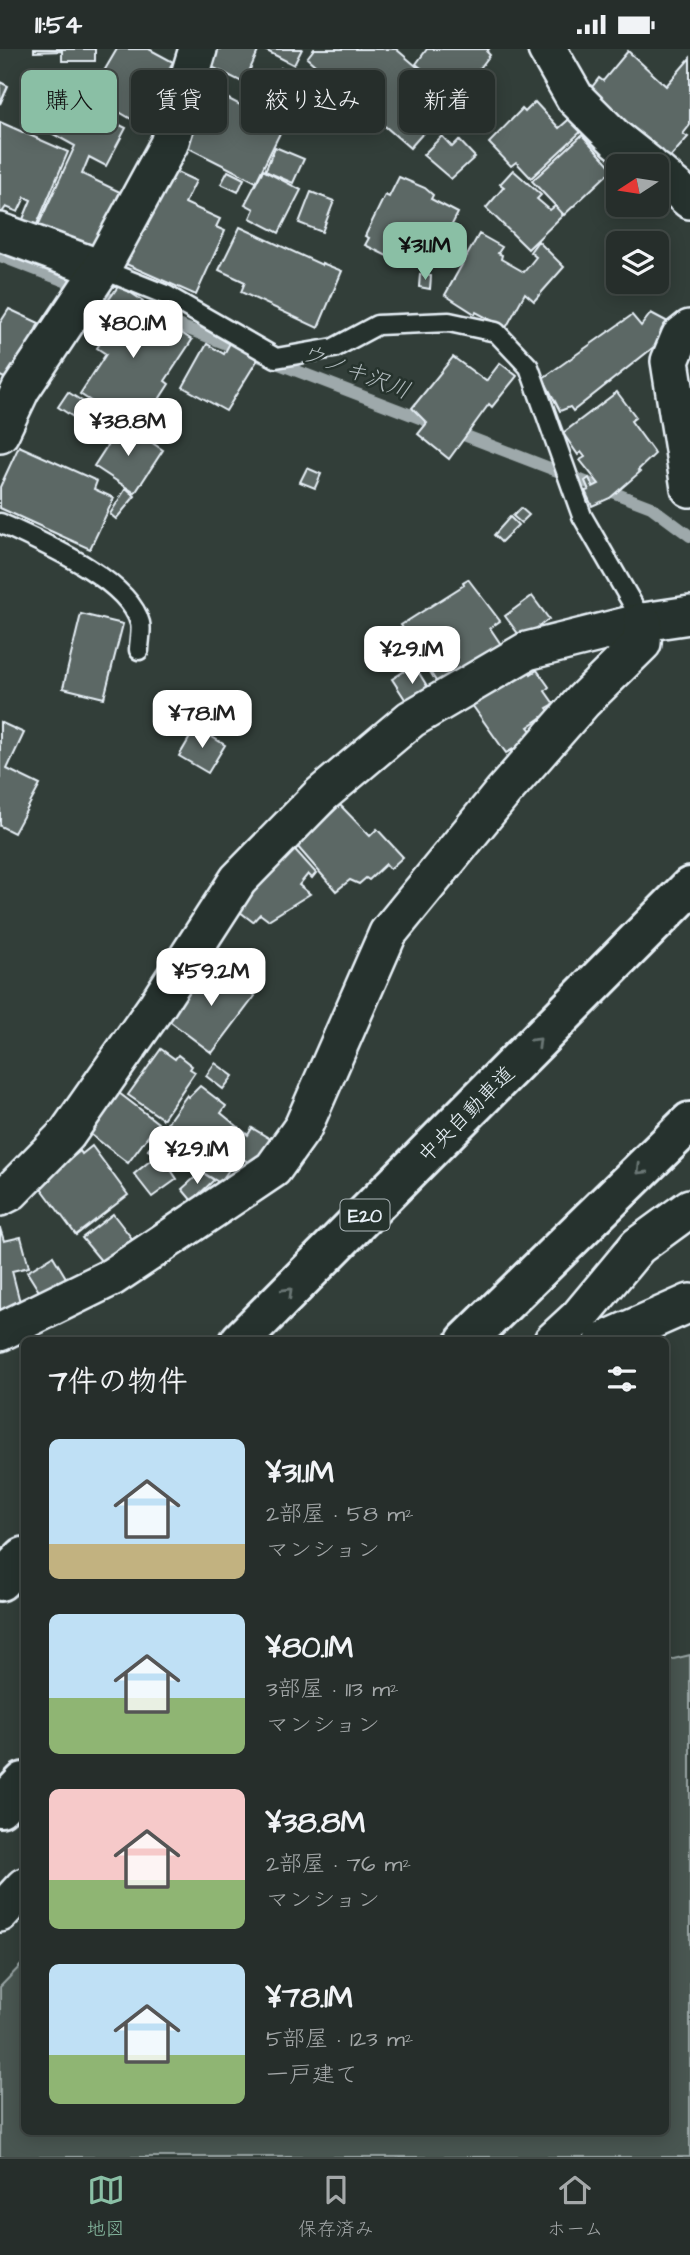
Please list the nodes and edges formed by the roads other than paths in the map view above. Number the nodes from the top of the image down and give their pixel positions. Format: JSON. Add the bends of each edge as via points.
{"nodes":[{"id":1,"x":198,"y":49,"type":"edge"},
{"id":2,"x":547,"y":49,"type":"edge"},
{"id":3,"x":634,"y":154,"type":"edge"},
{"id":4,"x":669,"y":182,"type":"edge"},
{"id":5,"x":690,"y":200,"type":"edge"},
{"id":6,"x":0,"y":232,"type":"edge"},
{"id":7,"x":101,"y":269,"type":"junction"},
{"id":8,"x":690,"y":329,"type":"edge"},
{"id":9,"x":0,"y":433,"type":"edge"},
{"id":10,"x":690,"y":488,"type":"edge"},
{"id":11,"x":0,"y":523,"type":"edge"},
{"id":12,"x":690,"y":615,"type":"edge"},
{"id":13,"x":643,"y":622,"type":"junction"},
{"id":14,"x":139,"y":650,"type":"dead end"},
{"id":15,"x":690,"y":887,"type":"edge"},
{"id":16,"x":690,"y":1122,"type":"edge"},
{"id":17,"x":0,"y":1197,"type":"edge"},
{"id":18,"x":690,"y":1208,"type":"edge"},
{"id":19,"x":690,"y":1303,"type":"edge"},
{"id":20,"x":0,"y":1332,"type":"edge"},
{"id":21,"x":244,"y":1337,"type":"edge"},
{"id":22,"x":470,"y":1337,"type":"edge"},
{"id":23,"x":557,"y":1337,"type":"edge"},
{"id":24,"x":613,"y":1337,"type":"edge"},
{"id":25,"x":21,"y":1785,"type":"edge"},
{"id":26,"x":0,"y":1807,"type":"edge"},
{"id":27,"x":21,"y":1890,"type":"edge"},
{"id":28,"x":0,"y":1913,"type":"edge"}],
"edges":[{"from":1,"to":7,"type":"street","via":[[169,143]]},
{"from":2,"to":3,"type":"street","via":[[575,98]]},
{"from":4,"to":5,"type":"street"},
{"from":6,"to":7,"type":"street"},
{"from":7,"to":9,"type":"street","via":[[21,389]]},
{"from":7,"to":13,"type":"lane","via":[[166,295],[276,358],[334,348],[377,325],[449,322],[496,332],[529,367],[582,516]]},
{"from":8,"to":10,"type":"street","via":[[680,338],[670,361]]},
{"from":11,"to":14,"type":"lane","via":[[82,562],[125,600],[140,622]]},
{"from":12,"to":13,"type":"street"},
{"from":13,"to":17,"type":"street","via":[[527,651],[411,719],[321,795],[238,880],[67,1134]]},
{"from":13,"to":20,"type":"street","via":[[642,643],[583,701],[504,791],[388,933],[303,1127],[273,1169],[112,1277]]},
{"from":21,"to":15,"type":"highway","name":"中央自動車道","number":"E20","one_way":true},
{"from":16,"to":22,"type":"highway","one_way":true},
{"from":18,"to":23,"type":"street","via":[[638,1247]]},
{"from":19,"to":24,"type":"street"},
{"from":25,"to":26,"type":"highway"},
{"from":27,"to":28,"type":"street"}]}
